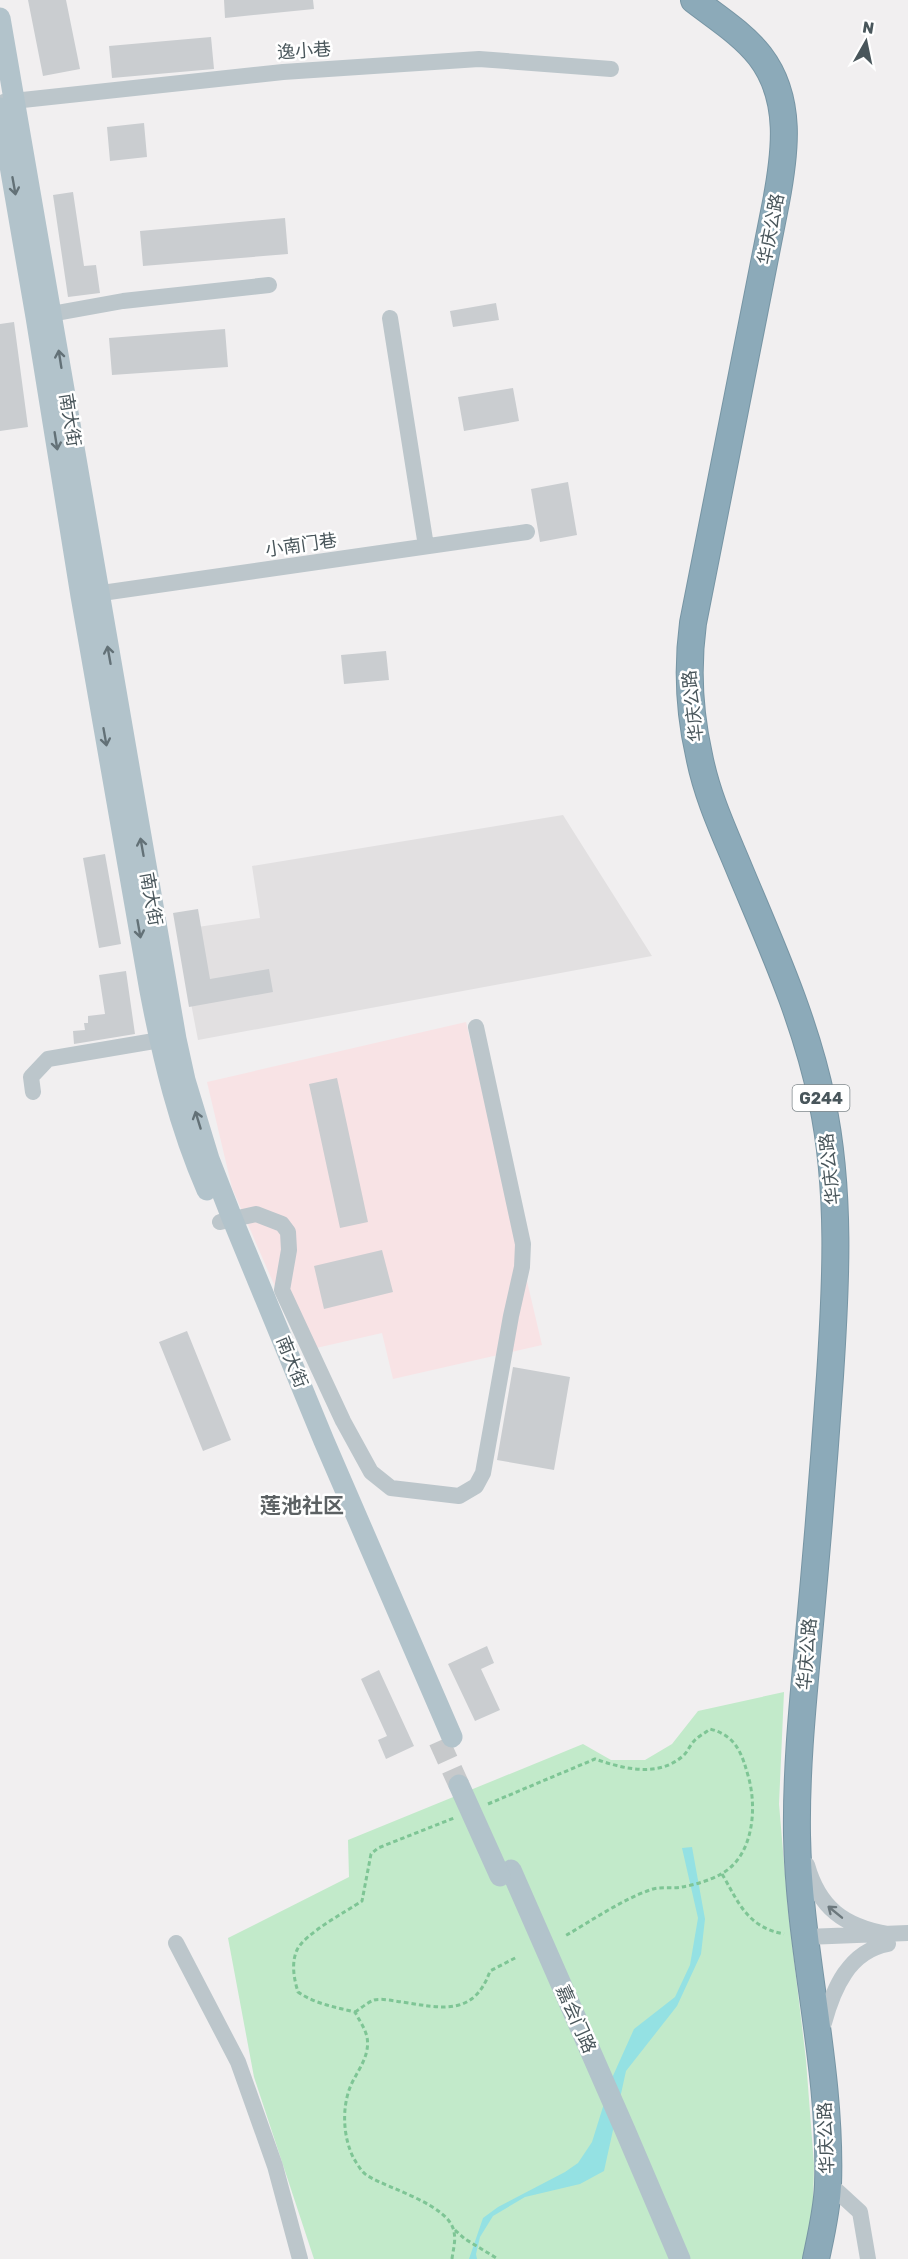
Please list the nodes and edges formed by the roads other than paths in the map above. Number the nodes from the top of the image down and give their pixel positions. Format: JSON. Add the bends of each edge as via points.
{"nodes":[{"id":1,"x":694,"y":0,"type":"edge"},
{"id":2,"x":707,"y":0,"type":"edge"},
{"id":3,"x":0,"y":18,"type":"edge"},
{"id":4,"x":611,"y":69,"type":"dead end"},
{"id":5,"x":5,"y":104,"type":"edge"},
{"id":6,"x":269,"y":285,"type":"dead end"},
{"id":7,"x":44,"y":316,"type":"junction"},
{"id":8,"x":390,"y":318,"type":"dead end"},
{"id":9,"x":527,"y":532,"type":"dead end"},
{"id":10,"x":426,"y":546,"type":"junction"},
{"id":11,"x":90,"y":595,"type":"junction"},
{"id":12,"x":476,"y":1027,"type":"dead end"},
{"id":13,"x":160,"y":1040,"type":"junction"},
{"id":14,"x":33,"y":1092,"type":"dead end"},
{"id":15,"x":226,"y":1220,"type":"junction"},
{"id":16,"x":445,"y":1739,"type":"tunnel mouth"},
{"id":17,"x":465,"y":1783,"type":"tunnel mouth"},
{"id":18,"x":807,"y":1865,"type":"junction"},
{"id":19,"x":908,"y":1933,"type":"edge"},
{"id":20,"x":887,"y":1939,"type":"junction"},
{"id":21,"x":811,"y":1942,"type":"junction"},
{"id":22,"x":176,"y":1943,"type":"dead end"},
{"id":23,"x":908,"y":1943,"type":"edge"},
{"id":24,"x":824,"y":2023,"type":"junction"},
{"id":25,"x":621,"y":2136,"type":"junction"},
{"id":26,"x":836,"y":2190,"type":"junction"},
{"id":27,"x":300,"y":2259,"type":"edge"},
{"id":28,"x":666,"y":2259,"type":"edge"},
{"id":29,"x":680,"y":2259,"type":"edge"},
{"id":30,"x":816,"y":2259,"type":"edge"},
{"id":31,"x":825,"y":2259,"type":"edge"},
{"id":32,"x":868,"y":2259,"type":"edge"}],
"edges":[{"from":1,"to":21,"type":"highway","name":"华庆公路","number":"G244","via":[[760,56],[778,96],[786,142],[693,623],[689,682],[699,757],[711,801],[783,974],[807,1043],[822,1102],[831,1167],[836,1241],[833,1336],[798,1777],[797,1835]]},
{"from":2,"to":18,"type":"highway","name":"华庆公路","number":"G244","via":[[766,50],[778,70],[793,118],[791,167],[703,625],[699,682],[706,746],[719,799],[791,971],[815,1040],[830,1100],[840,1166],[844,1240],[842,1335],[812,1692]]},
{"from":3,"to":5,"type":"main road","name":"南大街"},
{"from":4,"to":5,"type":"street","name":"逸小巷","via":[[479,59],[283,72]]},
{"from":5,"to":7,"type":"main road","name":"南大街"},
{"from":6,"to":7,"type":"street","via":[[123,301]]},
{"from":7,"to":11,"type":"main road","name":"南大街"},
{"from":8,"to":10,"type":"street"},
{"from":9,"to":10,"type":"street","name":"小南门巷"},
{"from":10,"to":11,"type":"street","name":"小南门巷"},
{"from":11,"to":13,"type":"main road","name":"南大街","one_way":true},
{"from":15,"to":11,"type":"main road","name":"南大街","one_way":true,"via":[[176,1039]]},
{"from":12,"to":15,"type":"street","via":[[523,1244],[483,1473],[476,1486],[459,1496],[412,1492],[391,1488],[371,1472],[282,1290],[288,1232],[282,1224],[256,1214]]},
{"from":13,"to":14,"type":"street","via":[[48,1059],[31,1077]]},
{"from":13,"to":15,"type":"main road","name":"南大街","via":[[196,1164]]},
{"from":15,"to":16,"type":"main road","name":"南大街","via":[[311,1442]]},
{"from":17,"to":25,"type":"main road","name":"嘉会门路"},
{"from":20,"to":18,"type":"street","one_way":true,"via":[[831,1910],[821,1900]]},
{"from":18,"to":21,"type":"highway","name":"华庆公路","number":"G244"},
{"from":19,"to":20,"type":"street"},
{"from":20,"to":21,"type":"street"},
{"from":20,"to":23,"type":"street"},
{"from":20,"to":24,"type":"street","via":[[861,1956],[843,1975]]},
{"from":21,"to":24,"type":"highway","name":"华庆公路","number":"G244"},
{"from":21,"to":30,"type":"highway","name":"华庆公路","number":"G244","via":[[828,2144],[828,2189]]},
{"from":22,"to":27,"type":"street","via":[[238,2062],[275,2166]]},
{"from":24,"to":26,"type":"highway","name":"华庆公路","number":"G244","via":[[837,2144]]},
{"from":25,"to":28,"type":"main road","name":"嘉会门路"},
{"from":25,"to":29,"type":"main road","name":"嘉会门路"},
{"from":26,"to":31,"type":"highway","name":"华庆公路","number":"G244"},
{"from":26,"to":32,"type":"street","via":[[860,2212]]}]}
